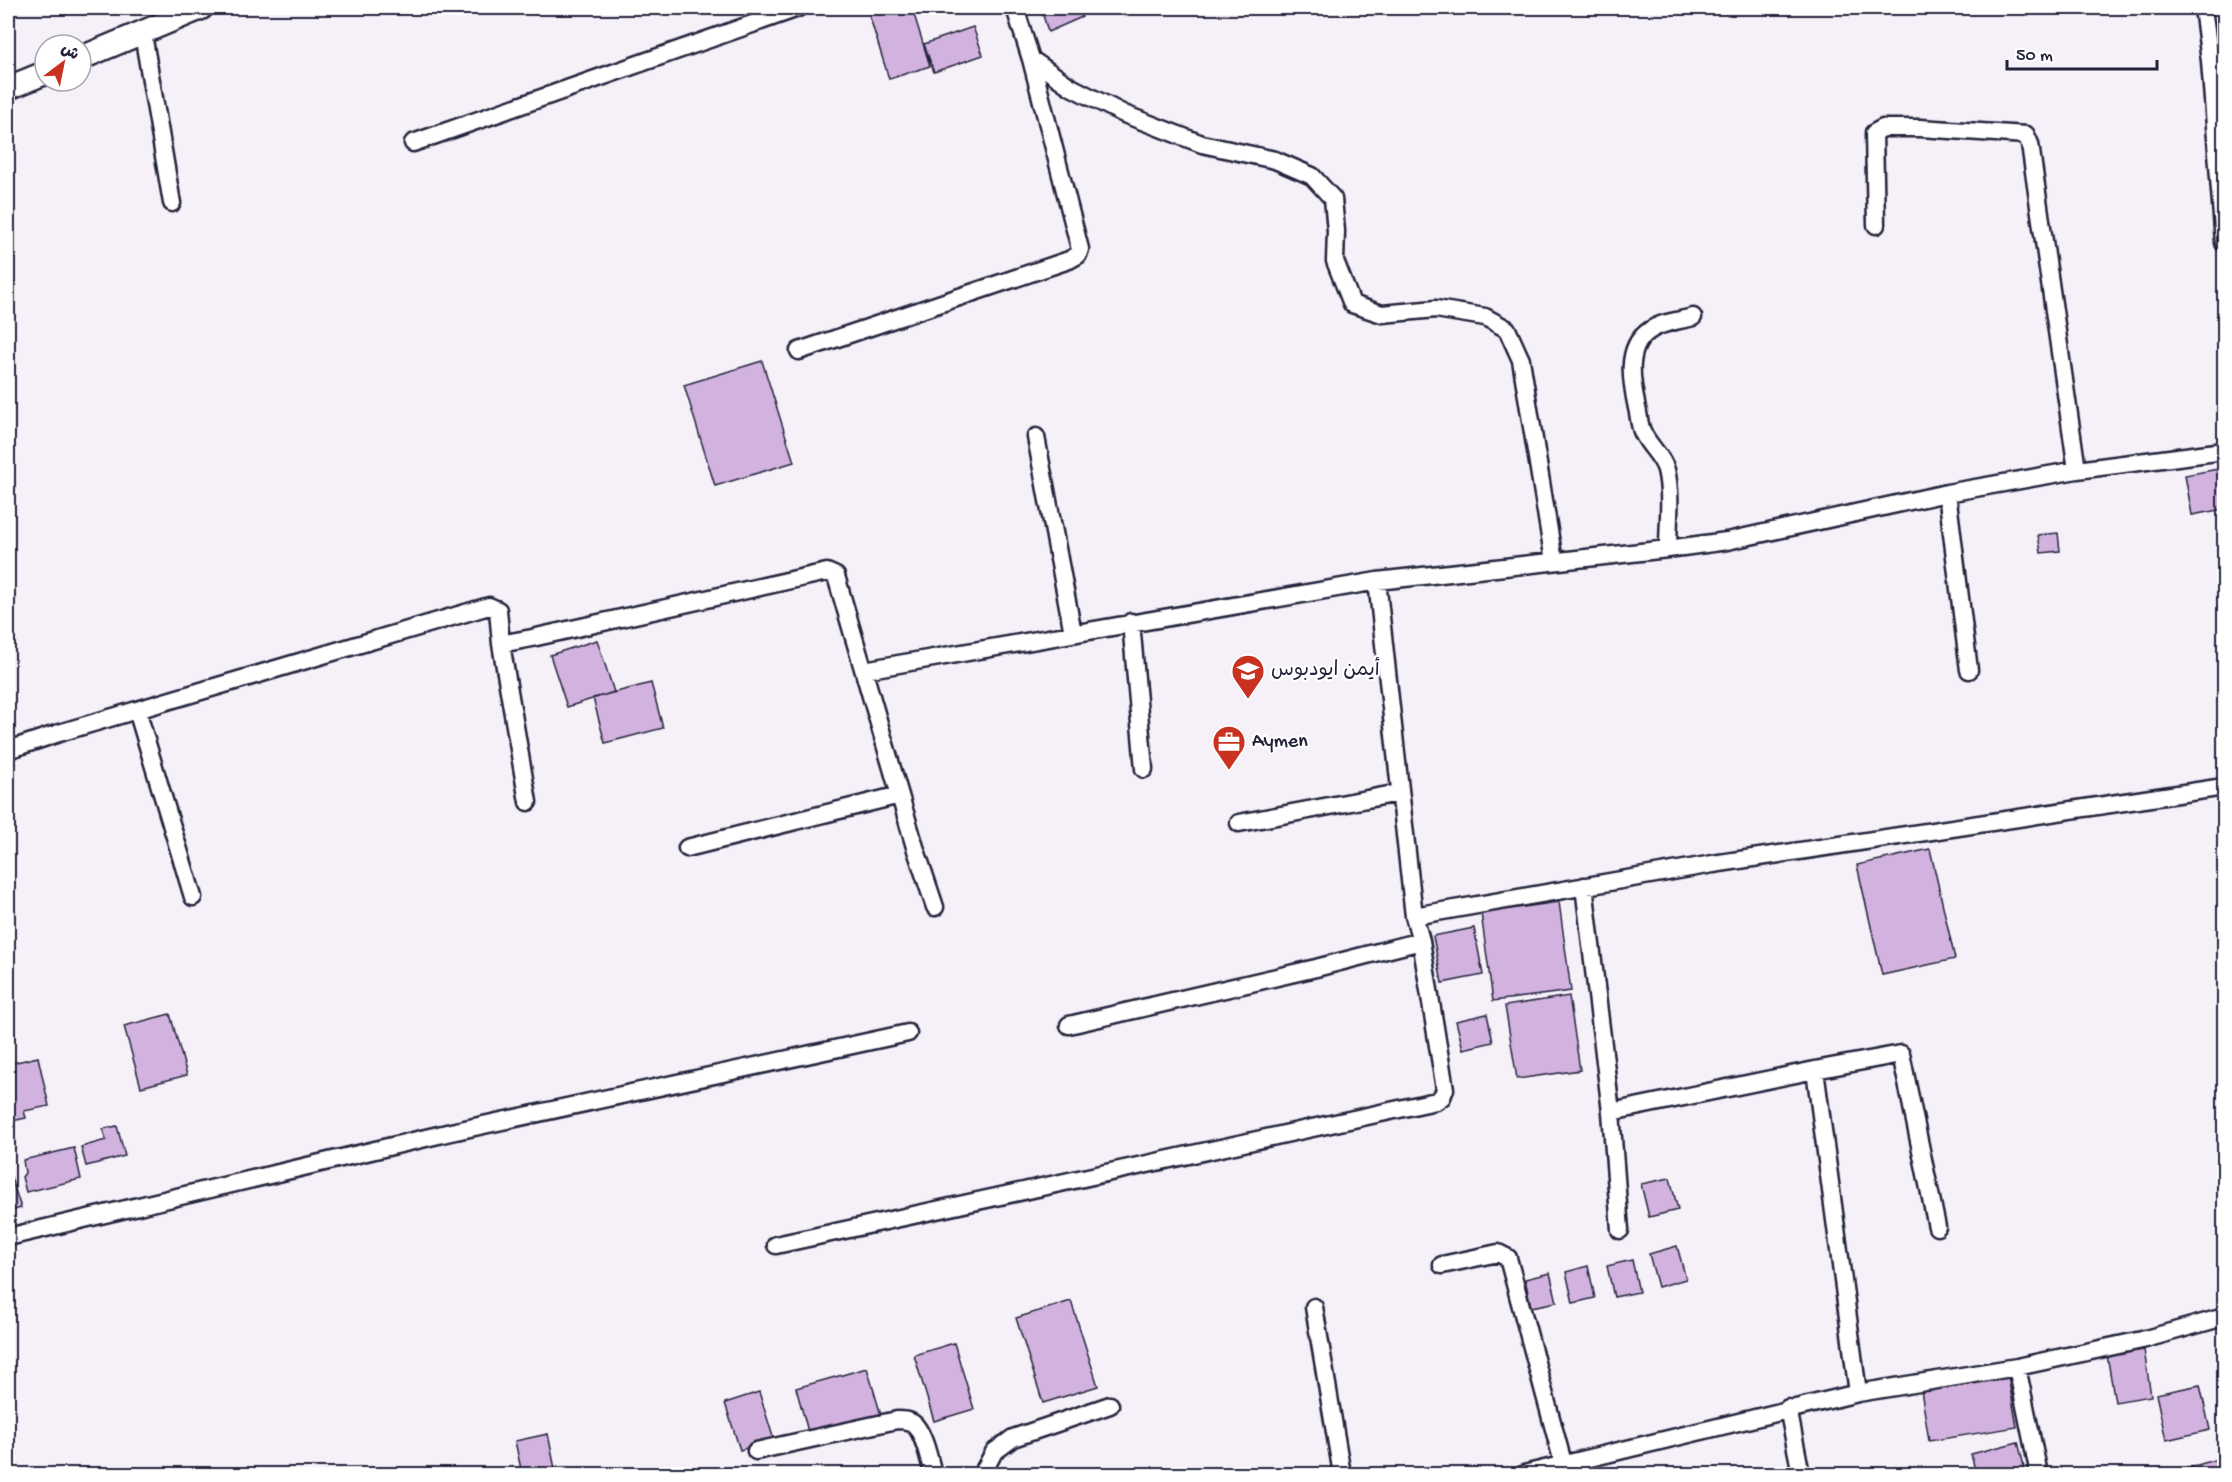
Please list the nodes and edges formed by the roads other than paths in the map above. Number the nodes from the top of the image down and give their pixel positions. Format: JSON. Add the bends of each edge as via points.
{"nodes":[{"id":1,"x":201,"y":8,"type":"edge"},
{"id":2,"x":798,"y":8,"type":"edge"},
{"id":3,"x":1015,"y":8,"type":"edge"},
{"id":4,"x":2203,"y":8,"type":"edge"},
{"id":5,"x":143,"y":34,"type":"junction"},
{"id":6,"x":93,"y":53,"type":"edge"},
{"id":7,"x":1031,"y":59,"type":"junction"},
{"id":8,"x":33,"y":78,"type":"edge"},
{"id":9,"x":8,"y":88,"type":"edge"},
{"id":10,"x":413,"y":143,"type":"dead end"},
{"id":11,"x":172,"y":203,"type":"dead end"},
{"id":12,"x":1876,"y":225,"type":"dead end"},
{"id":13,"x":2224,"y":243,"type":"edge"},
{"id":14,"x":1693,"y":317,"type":"dead end"},
{"id":15,"x":800,"y":351,"type":"dead end"},
{"id":16,"x":1036,"y":437,"type":"dead end"},
{"id":17,"x":2224,"y":450,"type":"edge"},
{"id":18,"x":2077,"y":470,"type":"junction"},
{"id":19,"x":1947,"y":493,"type":"junction"},
{"id":20,"x":1668,"y":549,"type":"junction"},
{"id":21,"x":1554,"y":561,"type":"junction"},
{"id":22,"x":1377,"y":581,"type":"junction"},
{"id":23,"x":1131,"y":622,"type":"junction"},
{"id":24,"x":1073,"y":633,"type":"junction"},
{"id":25,"x":501,"y":644,"type":"junction"},
{"id":26,"x":864,"y":670,"type":"junction"},
{"id":27,"x":1969,"y":670,"type":"dead end"},
{"id":28,"x":137,"y":710,"type":"junction"},
{"id":29,"x":8,"y":750,"type":"edge"},
{"id":30,"x":1144,"y":769,"type":"dead end"},
{"id":31,"x":2224,"y":787,"type":"edge"},
{"id":32,"x":1399,"y":793,"type":"junction"},
{"id":33,"x":900,"y":795,"type":"junction"},
{"id":34,"x":528,"y":802,"type":"dead end"},
{"id":35,"x":1239,"y":823,"type":"dead end"},
{"id":36,"x":687,"y":848,"type":"dead end"},
{"id":37,"x":1584,"y":886,"type":"junction"},
{"id":38,"x":193,"y":897,"type":"dead end"},
{"id":39,"x":936,"y":907,"type":"dead end"},
{"id":40,"x":1414,"y":916,"type":"junction"},
{"id":41,"x":1421,"y":941,"type":"junction"},
{"id":42,"x":1069,"y":1025,"type":"dead end"},
{"id":43,"x":908,"y":1033,"type":"dead end"},
{"id":44,"x":1815,"y":1070,"type":"junction"},
{"id":45,"x":1611,"y":1112,"type":"junction"},
{"id":46,"x":1937,"y":1227,"type":"dead end"},
{"id":47,"x":1620,"y":1230,"type":"dead end"},
{"id":48,"x":8,"y":1237,"type":"edge"},
{"id":49,"x":776,"y":1245,"type":"dead end"},
{"id":50,"x":1442,"y":1265,"type":"dead end"},
{"id":51,"x":1314,"y":1307,"type":"dead end"},
{"id":52,"x":2224,"y":1317,"type":"edge"},
{"id":53,"x":2017,"y":1368,"type":"junction"},
{"id":54,"x":1858,"y":1393,"type":"junction"},
{"id":55,"x":1110,"y":1405,"type":"dead end"},
{"id":56,"x":1788,"y":1408,"type":"junction"},
{"id":57,"x":756,"y":1451,"type":"dead end"},
{"id":58,"x":1565,"y":1469,"type":"edge"},
{"id":59,"x":933,"y":1474,"type":"edge"},
{"id":60,"x":982,"y":1474,"type":"edge"},
{"id":61,"x":1342,"y":1474,"type":"edge"},
{"id":62,"x":1524,"y":1474,"type":"edge"},
{"id":63,"x":1801,"y":1474,"type":"edge"},
{"id":64,"x":2039,"y":1474,"type":"edge"}],
"edges":[{"from":1,"to":5,"type":"main road"},
{"from":2,"to":10,"type":"street"},
{"from":3,"to":7,"type":"street"},
{"from":4,"to":13,"type":"street"},
{"from":5,"to":6,"type":"main road"},
{"from":5,"to":11,"type":"street"},
{"from":7,"to":15,"type":"street","via":[[1080,249],[1078,255]]},
{"from":7,"to":21,"type":"street","via":[[1071,87],[1124,114],[1202,144],[1275,160],[1312,176],[1333,199],[1335,261],[1352,304],[1382,314],[1436,309],[1485,316],[1507,329],[1521,360]]},
{"from":8,"to":9,"type":"main road"},
{"from":12,"to":18,"type":"street","via":[[1874,133],[1883,128],[1920,128],[2026,135]]},
{"from":14,"to":20,"type":"street","via":[[1648,331],[1632,356],[1631,377],[1642,431],[1658,453],[1669,487]]},
{"from":16,"to":24,"type":"street"},
{"from":17,"to":18,"type":"street"},
{"from":18,"to":19,"type":"street"},
{"from":19,"to":20,"type":"street"},
{"from":19,"to":27,"type":"street"},
{"from":20,"to":21,"type":"street"},
{"from":21,"to":22,"type":"street"},
{"from":22,"to":23,"type":"street"},
{"from":22,"to":32,"type":"street"},
{"from":23,"to":24,"type":"street"},
{"from":23,"to":30,"type":"street"},
{"from":24,"to":26,"type":"street"},
{"from":25,"to":26,"type":"street","via":[[828,572],[836,576]]},
{"from":25,"to":28,"type":"street","via":[[498,610],[489,606]]},
{"from":25,"to":34,"type":"street"},
{"from":26,"to":33,"type":"street"},
{"from":28,"to":29,"type":"street"},
{"from":28,"to":38,"type":"street"},
{"from":31,"to":37,"type":"street"},
{"from":32,"to":35,"type":"street"},
{"from":32,"to":40,"type":"street"},
{"from":33,"to":36,"type":"street"},
{"from":33,"to":39,"type":"street"},
{"from":37,"to":40,"type":"street"},
{"from":37,"to":45,"type":"street"},
{"from":40,"to":41,"type":"street"},
{"from":41,"to":42,"type":"street"},
{"from":41,"to":49,"type":"street","via":[[1445,1089],[1436,1101]]},
{"from":43,"to":48,"type":"street","via":[[451,1132]]},
{"from":44,"to":45,"type":"street"},
{"from":44,"to":46,"type":"street","via":[[1901,1054]]},
{"from":44,"to":54,"type":"street"},
{"from":45,"to":47,"type":"street"},
{"from":50,"to":58,"type":"street","via":[[1498,1253],[1508,1258]]},
{"from":51,"to":61,"type":"street"},
{"from":52,"to":53,"type":"street"},
{"from":53,"to":54,"type":"street"},
{"from":53,"to":64,"type":"street"},
{"from":54,"to":56,"type":"street"},
{"from":55,"to":60,"type":"street","via":[[1013,1438],[994,1452]]},
{"from":56,"to":58,"type":"street"},
{"from":56,"to":63,"type":"street"},
{"from":57,"to":59,"type":"street","via":[[907,1420],[915,1425]]},
{"from":58,"to":62,"type":"street"}]}
